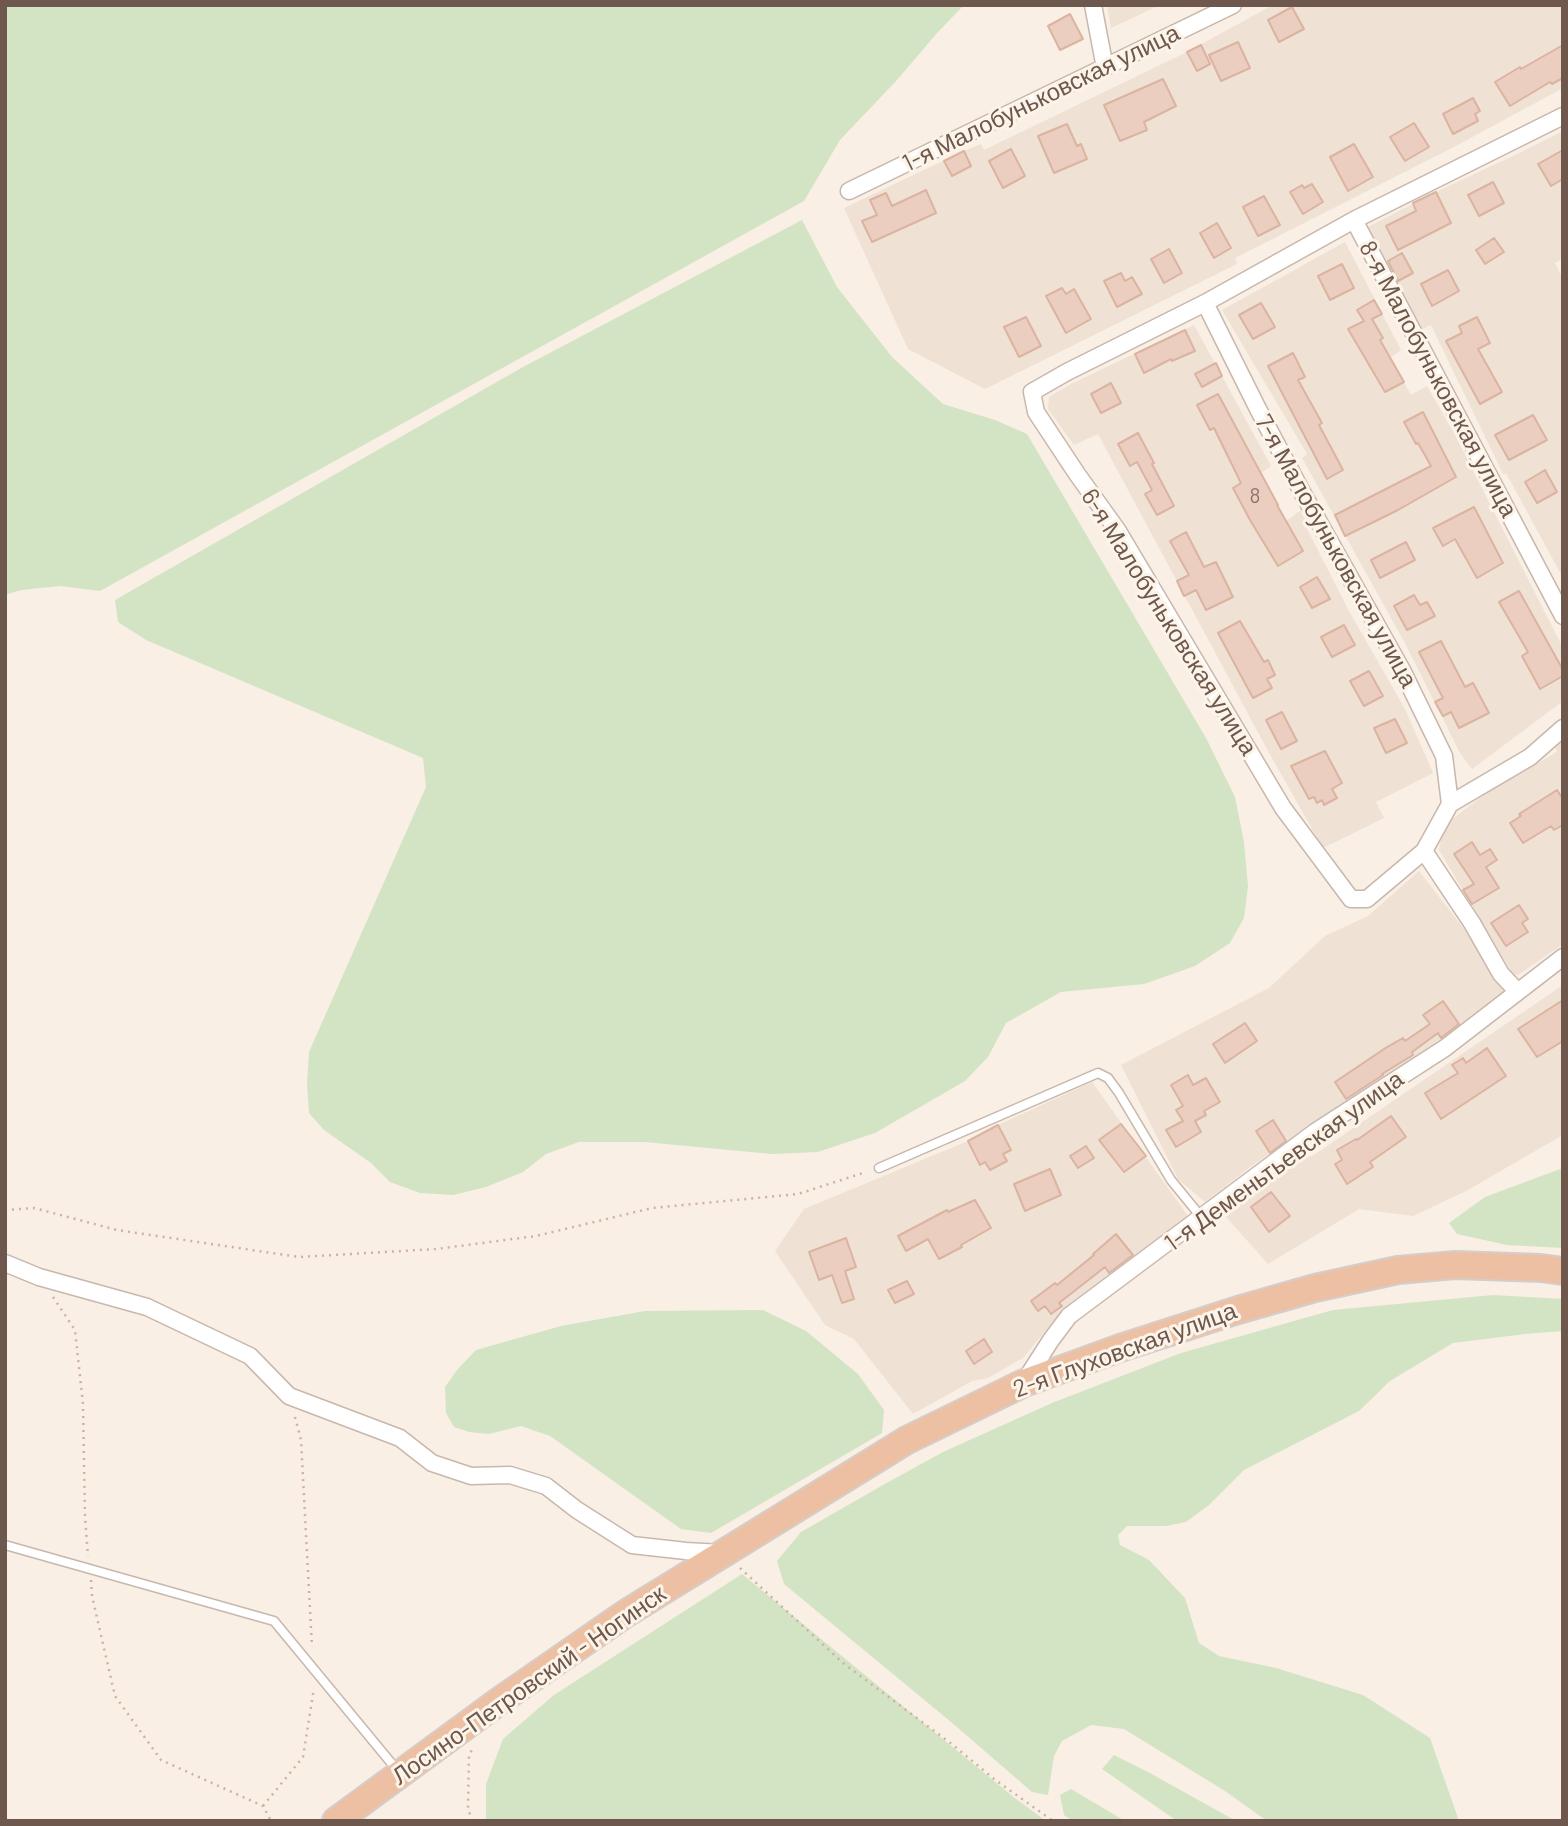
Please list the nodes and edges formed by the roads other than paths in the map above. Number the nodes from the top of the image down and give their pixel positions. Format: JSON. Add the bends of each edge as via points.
{"nodes":[{"id":1,"x":1093,"y":5,"type":"edge"},
{"id":2,"x":1233,"y":5,"type":"edge"},
{"id":3,"x":1105,"y":68,"type":"junction"},
{"id":4,"x":1563,"y":116,"type":"edge"},
{"id":5,"x":849,"y":191,"type":"dead end"},
{"id":6,"x":1354,"y":220,"type":"junction"},
{"id":7,"x":1205,"y":303,"type":"junction"},
{"id":8,"x":1563,"y":616,"type":"edge"},
{"id":9,"x":1563,"y":728,"type":"edge"},
{"id":10,"x":1450,"y":804,"type":"junction"},
{"id":11,"x":1424,"y":851,"type":"junction"},
{"id":12,"x":1563,"y":957,"type":"edge"},
{"id":13,"x":1517,"y":991,"type":"junction"},
{"id":14,"x":879,"y":1168,"type":"road end"},
{"id":15,"x":1202,"y":1219,"type":"junction"},
{"id":16,"x":5,"y":1263,"type":"edge"},
{"id":17,"x":1563,"y":1270,"type":"edge"},
{"id":18,"x":1024,"y":1383,"type":"junction"},
{"id":19,"x":5,"y":1545,"type":"edge"},
{"id":20,"x":724,"y":1553,"type":"junction"},
{"id":21,"x":400,"y":1774,"type":"junction"},
{"id":22,"x":337,"y":1821,"type":"edge"}],
"edges":[{"from":1,"to":3,"type":"street"},
{"from":2,"to":3,"type":"street","name":"1-я Малобуньковская улица"},
{"from":3,"to":5,"type":"street","name":"1-я Малобуньковская улица"},
{"from":4,"to":6,"type":"street"},
{"from":6,"to":7,"type":"street","name":"8-я Малобуньковская улица"},
{"from":6,"to":8,"type":"street","name":"8-я Малобуньковская улица"},
{"from":7,"to":10,"type":"street","name":"7-я Малобуньковская улица","via":[[1296,481],[1404,672],[1444,756]]},
{"from":7,"to":11,"type":"street","name":"6-я Малобуньковская улица","via":[[1032,393],[1036,412],[1118,531],[1283,808],[1351,899],[1367,898]]},
{"from":9,"to":10,"type":"street","via":[[1530,757]]},
{"from":10,"to":11,"type":"street"},
{"from":11,"to":13,"type":"street","via":[[1501,974]]},
{"from":12,"to":13,"type":"street","name":"1-я Деменьтьевская улица"},
{"from":13,"to":15,"type":"street","name":"1-я Деменьтьевская улица","via":[[1445,1048],[1315,1132]]},
{"from":14,"to":15,"type":"lane","via":[[1098,1073],[1119,1093],[1171,1180]]},
{"from":15,"to":18,"type":"street","name":"1-я Деменьтьевская улица","via":[[1069,1316]]},
{"from":16,"to":20,"type":"street","via":[[147,1307],[250,1356],[289,1396],[400,1438],[432,1463],[471,1476],[509,1475],[546,1486],[632,1545]]},
{"from":17,"to":18,"type":"highway","name":"2-я Глуховская улица","via":[[1455,1265],[1398,1270],[1238,1310]]},
{"from":18,"to":20,"type":"highway","name":"2-я Глуховская улица","via":[[907,1440]]},
{"from":19,"to":21,"type":"lane","via":[[274,1621]]},
{"from":20,"to":21,"type":"highway","name":"Лосино-Петровский - Ногинск","via":[[625,1614]]},
{"from":21,"to":22,"type":"highway","name":"Лосино-Петровский - Ногинск"}]}
